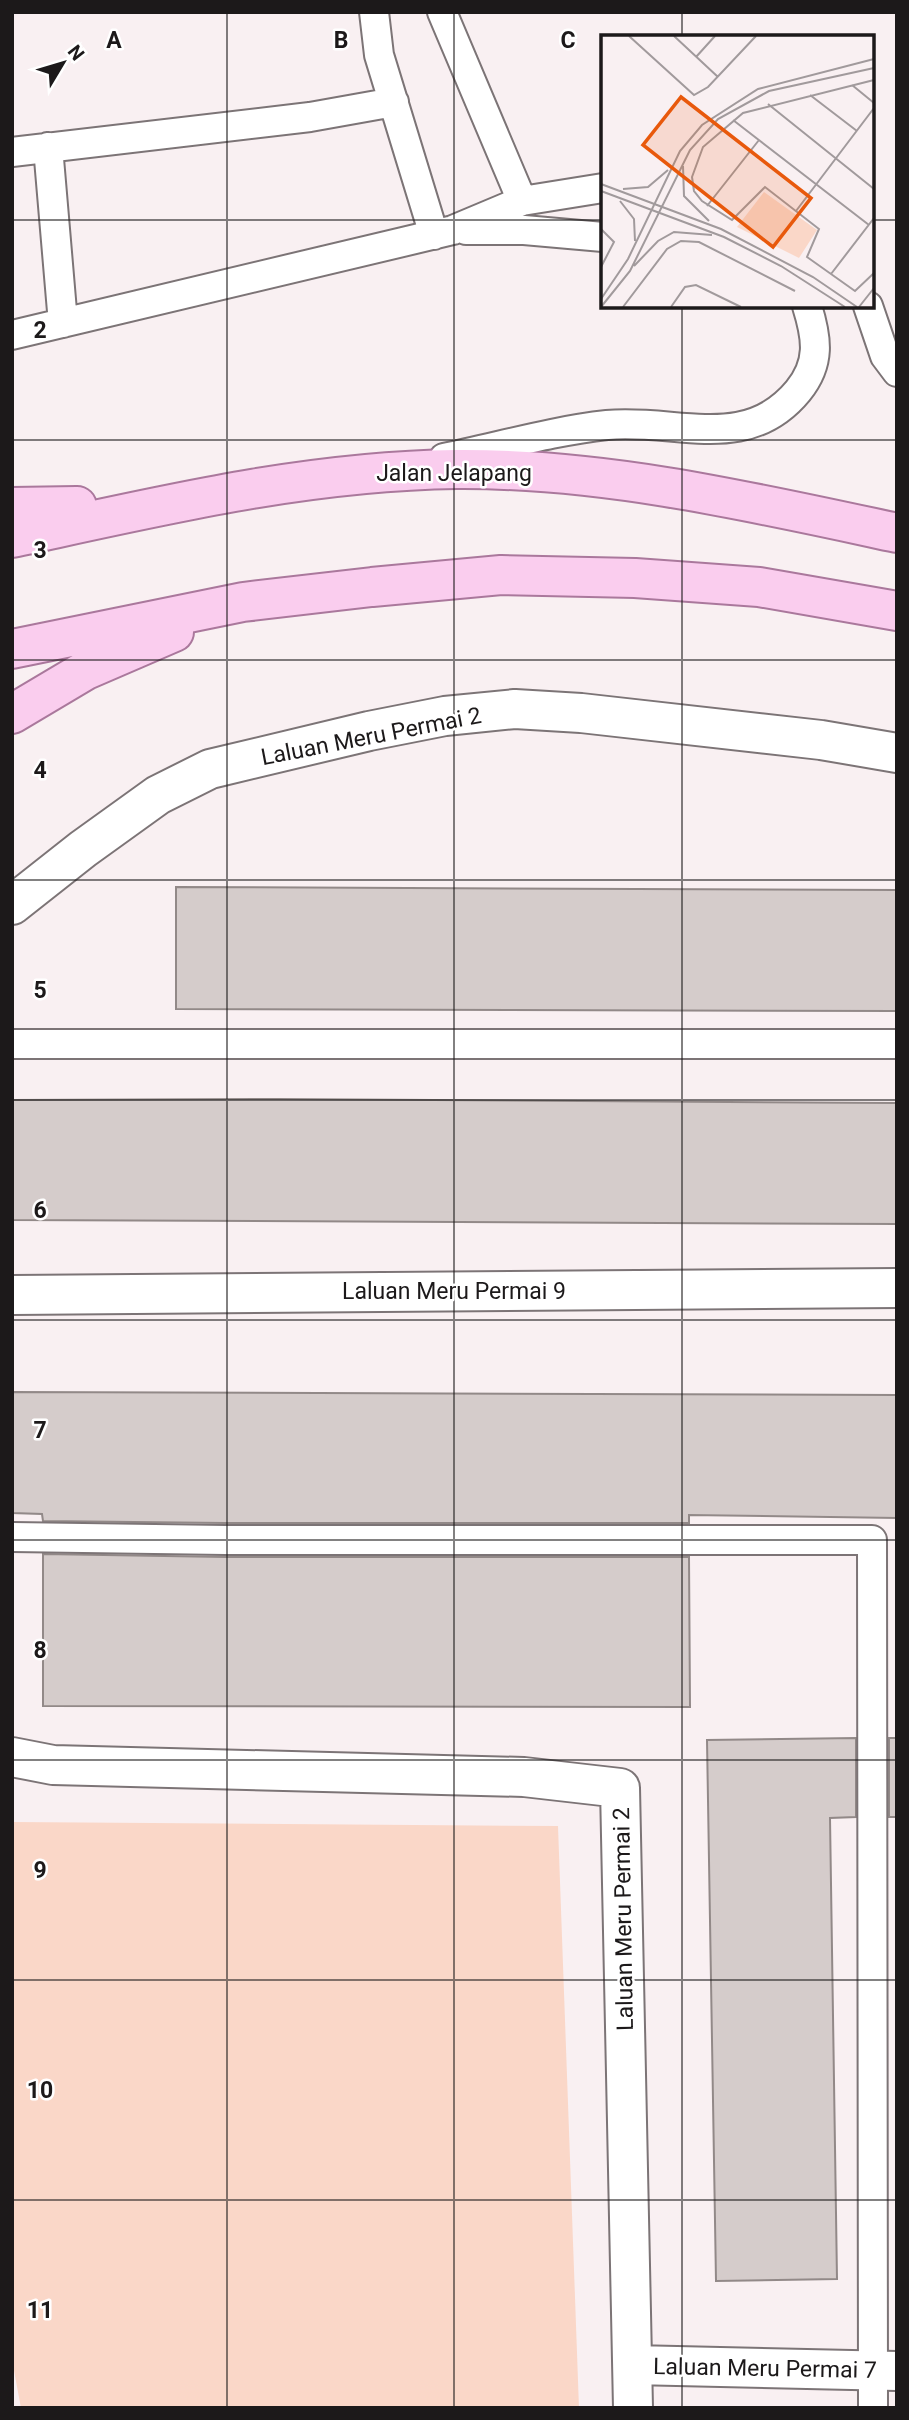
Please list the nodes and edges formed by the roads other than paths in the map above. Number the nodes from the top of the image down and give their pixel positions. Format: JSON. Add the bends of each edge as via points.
{"nodes":[{"id":1,"x":374,"y":12,"type":"edge"},
{"id":2,"x":442,"y":12,"type":"edge"},
{"id":3,"x":394,"y":102,"type":"junction"},
{"id":4,"x":48,"y":148,"type":"junction"},
{"id":5,"x":12,"y":152,"type":"edge"},
{"id":6,"x":601,"y":188,"type":"edge"},
{"id":7,"x":522,"y":201,"type":"junction"},
{"id":8,"x":443,"y":233,"type":"junction"},
{"id":9,"x":601,"y":237,"type":"edge"},
{"id":10,"x":808,"y":308,"type":"edge"},
{"id":11,"x":869,"y":308,"type":"edge"},
{"id":12,"x":63,"y":323,"type":"junction"},
{"id":13,"x":12,"y":335,"type":"edge"},
{"id":14,"x":897,"y":372,"type":"edge"},
{"id":15,"x":373,"y":473,"type":"junction"},
{"id":16,"x":164,"y":505,"type":"junction"},
{"id":17,"x":12,"y":507,"type":"edge"},
{"id":18,"x":897,"y":533,"type":"edge"},
{"id":19,"x":12,"y":538,"type":"edge"},
{"id":20,"x":243,"y":602,"type":"junction"},
{"id":21,"x":897,"y":611,"type":"edge"},
{"id":22,"x":12,"y":649,"type":"edge"},
{"id":23,"x":12,"y":714,"type":"edge"},
{"id":24,"x":897,"y":753,"type":"edge"},
{"id":25,"x":12,"y":905,"type":"edge"},
{"id":26,"x":12,"y":1044,"type":"edge"},
{"id":27,"x":897,"y":1044,"type":"edge"},
{"id":28,"x":897,"y":1288,"type":"edge"},
{"id":29,"x":12,"y":1295,"type":"edge"},
{"id":30,"x":12,"y":1537,"type":"edge"},
{"id":31,"x":12,"y":1756,"type":"edge"},
{"id":32,"x":633,"y":2365,"type":"junction"},
{"id":33,"x":881,"y":2383,"type":"edge"},
{"id":34,"x":633,"y":2408,"type":"edge"}],
"edges":[{"from":1,"to":3,"type":"lane","via":[[379,55]]},
{"from":2,"to":7,"type":"lane"},
{"from":3,"to":4,"type":"lane","via":[[310,117]]},
{"from":3,"to":8,"type":"lane"},
{"from":4,"to":5,"type":"lane"},
{"from":4,"to":12,"type":"lane"},
{"from":6,"to":7,"type":"lane"},
{"from":7,"to":8,"type":"lane"},
{"from":8,"to":9,"type":"lane","via":[[524,230]]},
{"from":8,"to":12,"type":"lane"},
{"from":10,"to":15,"type":"lane","via":[[815,333],[815,359],[806,382],[787,405],[767,419],[713,429],[609,425]]},
{"from":11,"to":14,"type":"lane","via":[[885,356]]},
{"from":12,"to":13,"type":"lane"},
{"from":15,"to":16,"type":"main road","name":"Jalan Jelapang","via":[[266,485]]},
{"from":15,"to":18,"type":"main road","name":"Jalan Jelapang","via":[[458,469],[641,484]]},
{"from":16,"to":17,"type":"main road"},
{"from":16,"to":19,"type":"main road","name":"Jalan Jelapang"},
{"from":20,"to":21,"type":"main road","via":[[514,575],[759,587]]},
{"from":20,"to":22,"type":"main road"},
{"from":20,"to":23,"type":"main road","via":[[86,670]]},
{"from":24,"to":25,"type":"street","name":"Laluan Meru Permai 2","via":[[581,713],[515,709],[445,716],[210,769],[158,795]]},
{"from":26,"to":27,"type":"lane"},
{"from":28,"to":29,"type":"street","name":"Laluan Meru Permai 9"},
{"from":30,"to":33,"type":"lane","via":[[872,1540]]},
{"from":31,"to":32,"type":"street","name":"Laluan Meru Permai 2","via":[[53,1765],[524,1777],[621,1788]]},
{"from":32,"to":33,"type":"street","name":"Laluan Meru Permai 7"},
{"from":32,"to":34,"type":"street","name":"Laluan Meru Permai 2"}]}
